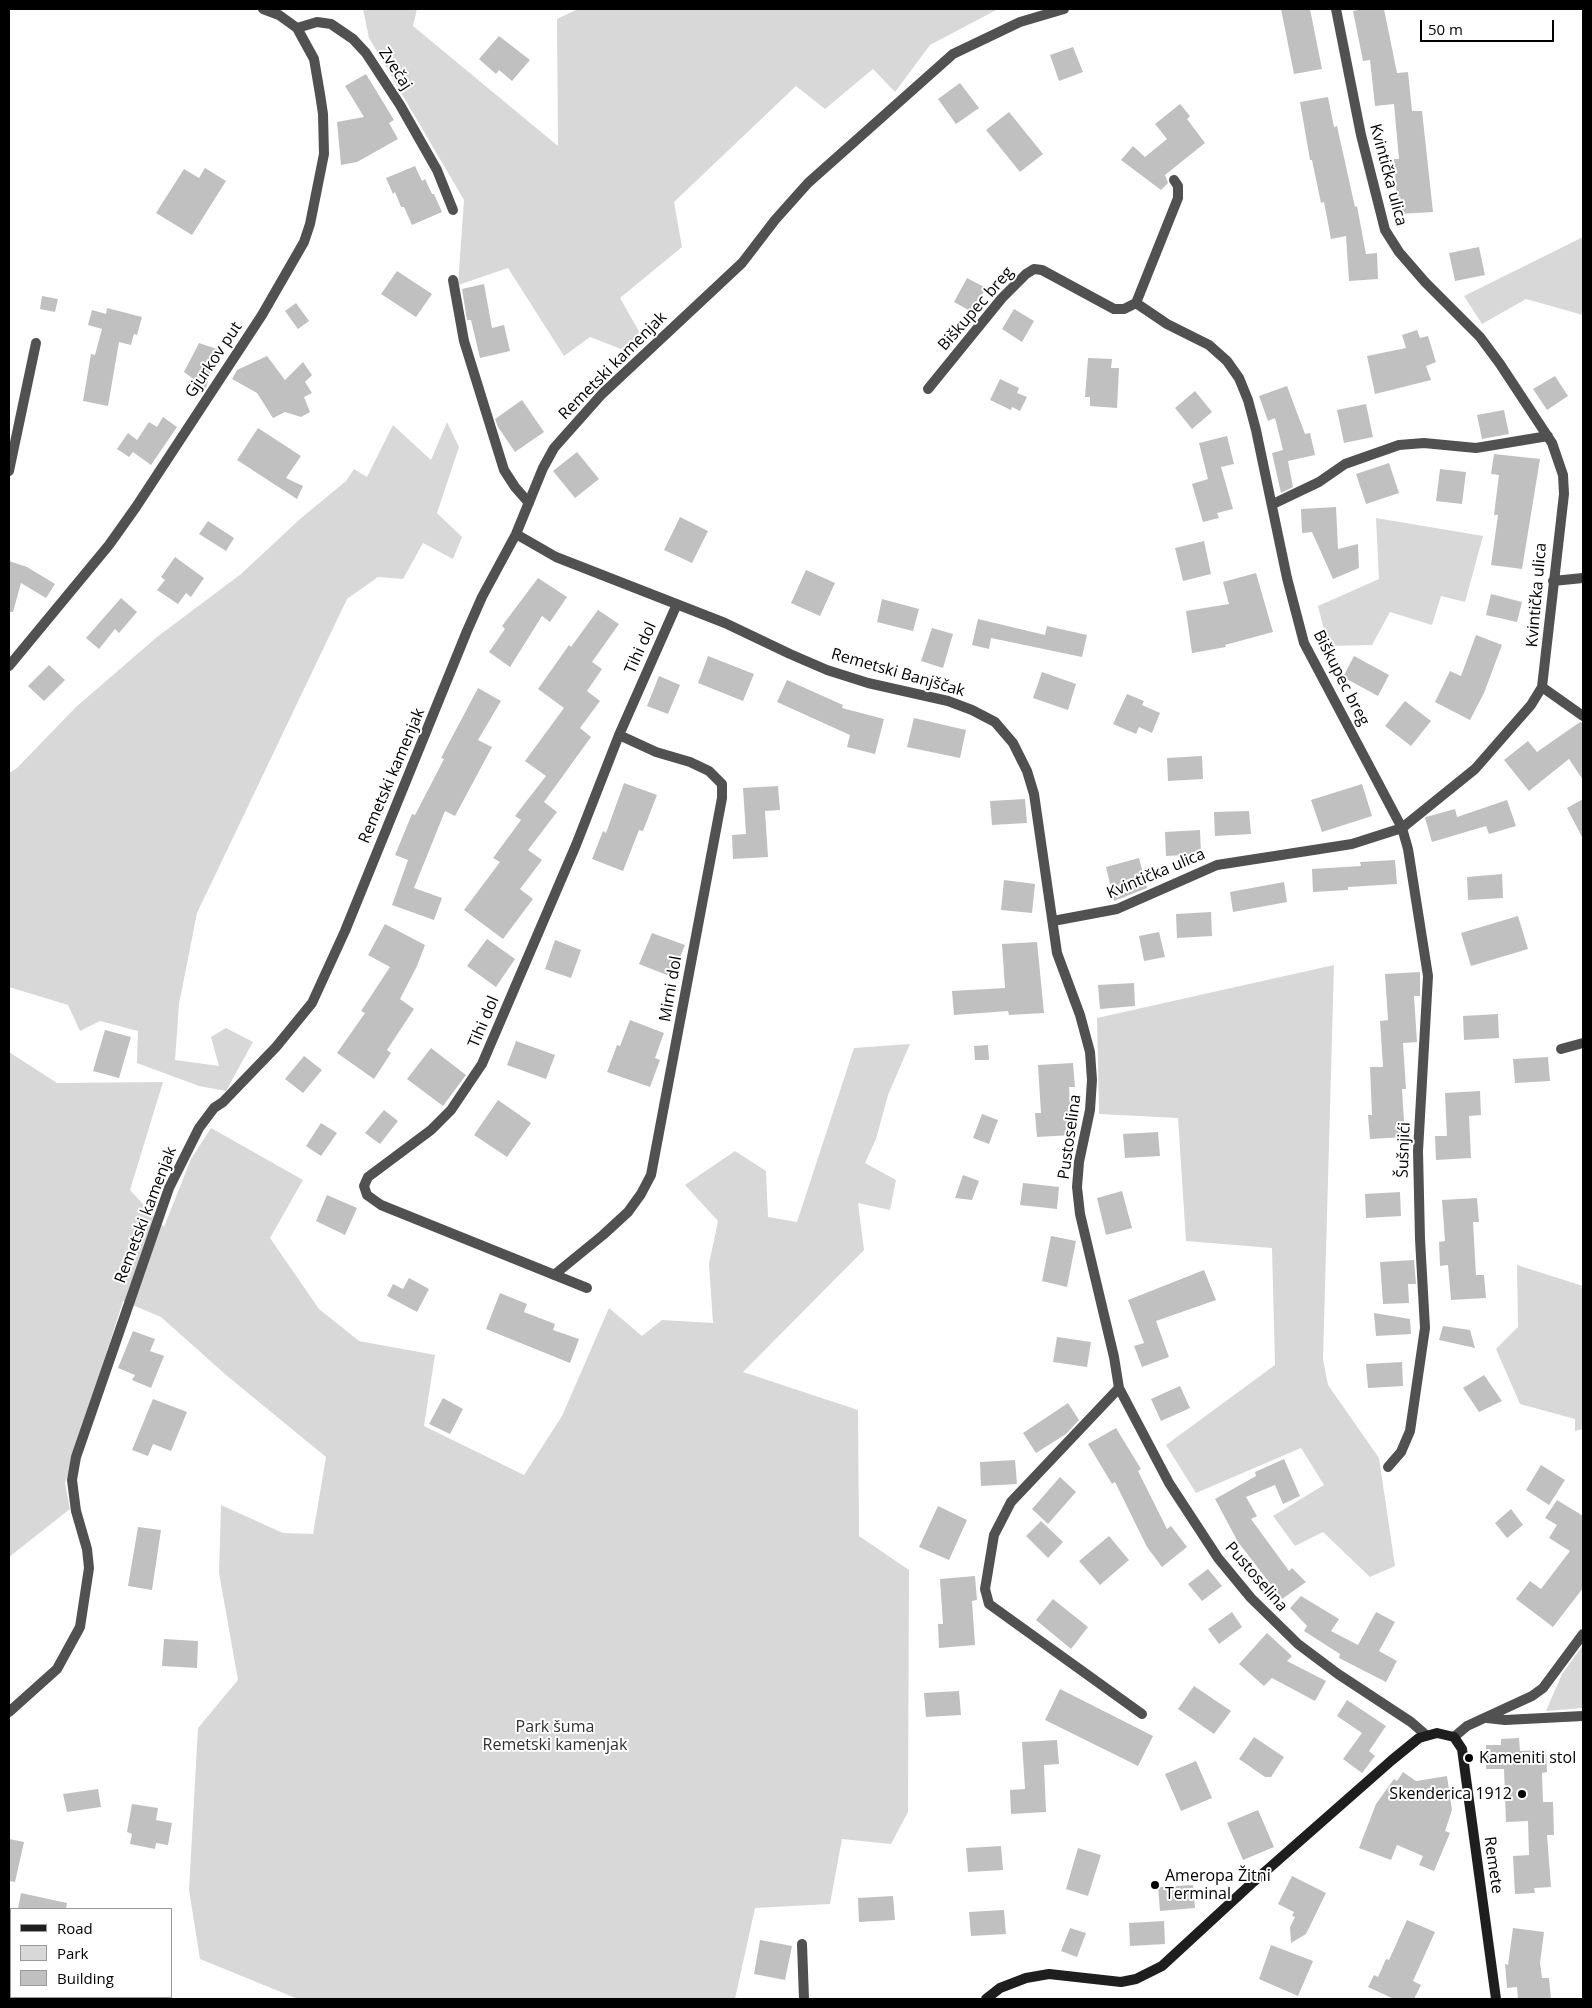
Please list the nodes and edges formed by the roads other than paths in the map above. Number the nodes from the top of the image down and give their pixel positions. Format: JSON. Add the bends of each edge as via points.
{"nodes":[{"id":1,"x":263,"y":9,"type":"edge"},
{"id":2,"x":1064,"y":9,"type":"edge"},
{"id":3,"x":1336,"y":9,"type":"edge"},
{"id":4,"x":297,"y":28,"type":"junction"},
{"id":5,"x":1174,"y":180,"type":"dead end"},
{"id":6,"x":453,"y":210,"type":"dead end"},
{"id":7,"x":453,"y":280,"type":"dead end"},
{"id":8,"x":1136,"y":303,"type":"junction"},
{"id":9,"x":36,"y":343,"type":"dead end"},
{"id":10,"x":928,"y":389,"type":"dead end"},
{"id":11,"x":1548,"y":436,"type":"junction"},
{"id":12,"x":9,"y":471,"type":"edge"},
{"id":13,"x":529,"y":503,"type":"junction"},
{"id":14,"x":1273,"y":504,"type":"junction"},
{"id":15,"x":516,"y":534,"type":"junction"},
{"id":16,"x":1583,"y":578,"type":"edge"},
{"id":17,"x":1553,"y":582,"type":"junction"},
{"id":18,"x":677,"y":604,"type":"junction"},
{"id":19,"x":9,"y":666,"type":"edge"},
{"id":20,"x":1542,"y":687,"type":"junction"},
{"id":21,"x":1583,"y":716,"type":"edge"},
{"id":22,"x":619,"y":735,"type":"junction"},
{"id":23,"x":1402,"y":828,"type":"junction"},
{"id":24,"x":1053,"y":921,"type":"junction"},
{"id":25,"x":1583,"y":1043,"type":"edge"},
{"id":26,"x":1561,"y":1049,"type":"dead end"},
{"id":27,"x":554,"y":1275,"type":"junction"},
{"id":28,"x":587,"y":1288,"type":"dead end"},
{"id":29,"x":1119,"y":1388,"type":"junction"},
{"id":30,"x":1388,"y":1467,"type":"dead end"},
{"id":31,"x":1583,"y":1634,"type":"edge"},
{"id":32,"x":9,"y":1712,"type":"edge"},
{"id":33,"x":1142,"y":1714,"type":"dead end"},
{"id":34,"x":1583,"y":1716,"type":"edge"},
{"id":35,"x":1487,"y":1718,"type":"junction"},
{"id":36,"x":1426,"y":1735,"type":"junction"},
{"id":37,"x":1454,"y":1737,"type":"junction"},
{"id":38,"x":802,"y":1944,"type":"dead end"},
{"id":39,"x":804,"y":1999,"type":"edge"},
{"id":40,"x":986,"y":1999,"type":"edge"},
{"id":41,"x":1496,"y":1999,"type":"edge"}],
"edges":[{"from":1,"to":4,"type":"street","via":[[279,15]]},
{"from":2,"to":13,"type":"street","name":"Remetski kamenjak","via":[[1020,22],[953,54],[808,183],[742,263],[572,426],[542,468]]},
{"from":3,"to":11,"type":"street","name":"Kvintička ulica","via":[[1361,135],[1385,230],[1425,282],[1480,337]]},
{"from":4,"to":6,"type":"street","name":"Zvečaj","via":[[317,22],[331,24],[366,53],[437,170]]},
{"from":4,"to":19,"type":"street","name":"Gjurkov put","via":[[314,59],[324,130],[320,178],[304,242],[262,315],[136,507],[109,545]]},
{"from":5,"to":8,"type":"street","via":[[1178,186],[1178,198]]},
{"from":7,"to":13,"type":"street","via":[[464,341],[504,470]]},
{"from":8,"to":10,"type":"street","name":"Biškupec breg","via":[[1124,309],[1114,309],[1042,270],[1034,269],[1002,298]]},
{"from":8,"to":14,"type":"street","name":"Biškupec breg","via":[[1167,324],[1209,345],[1227,361],[1239,378],[1248,400]]},
{"from":9,"to":12,"type":"street"},
{"from":11,"to":14,"type":"street","via":[[1476,448],[1424,443],[1399,445],[1345,464],[1319,482]]},
{"from":11,"to":17,"type":"street","name":"Kvintička ulica","via":[[1563,475],[1564,494]]},
{"from":13,"to":15,"type":"street","name":"Remetski kamenjak"},
{"from":14,"to":23,"type":"street","name":"Biškupec breg","via":[[1304,643]]},
{"from":15,"to":18,"type":"street","name":"Remetski Banjščak","via":[[556,557]]},
{"from":15,"to":32,"type":"street","name":"Remetski kamenjak","via":[[471,622],[345,931],[312,1003],[276,1047],[214,1108],[199,1128],[169,1188],[76,1457],[72,1480],[90,1568],[80,1627],[57,1669]]},
{"from":16,"to":17,"type":"street"},
{"from":17,"to":20,"type":"street","name":"Kvintička ulica"},
{"from":18,"to":22,"type":"street","name":"Tihi dol"},
{"from":18,"to":24,"type":"street","name":"Remetski Banjščak","via":[[827,670],[948,701],[995,722],[1013,743],[1034,794]]},
{"from":20,"to":21,"type":"street"},
{"from":20,"to":23,"type":"street","name":"Kvintička ulica","via":[[1516,724],[1475,768]]},
{"from":22,"to":27,"type":"street","name":"Mirni dol","via":[[709,771],[722,784],[722,798],[651,1175],[628,1212]]},
{"from":22,"to":27,"type":"street","name":"Tihi dol","via":[[576,845],[482,1064],[451,1110],[431,1130],[368,1177],[364,1186],[367,1195],[381,1204]]},
{"from":23,"to":24,"type":"street","name":"Kvintička ulica","via":[[1352,844],[1216,865],[1117,909]]},
{"from":23,"to":30,"type":"street","name":"Šušnjići","via":[[1428,976],[1418,1160],[1425,1328],[1410,1431],[1401,1452]]},
{"from":24,"to":29,"type":"street","name":"Pustoselina","via":[[1057,953],[1090,1052],[1090,1110],[1077,1187],[1080,1214]]},
{"from":25,"to":26,"type":"street"},
{"from":27,"to":28,"type":"street","name":"Tihi dol"},
{"from":29,"to":33,"type":"street","via":[[1011,1502],[994,1535],[985,1589],[989,1604]]},
{"from":29,"to":36,"type":"street","name":"Pustoselina","via":[[1169,1483],[1218,1558],[1251,1598],[1298,1644]]},
{"from":31,"to":35,"type":"street","via":[[1543,1688]]},
{"from":34,"to":35,"type":"street"},
{"from":35,"to":37,"type":"street","via":[[1466,1726]]},
{"from":36,"to":37,"type":"main road"},
{"from":36,"to":40,"type":"main road","via":[[1392,1760],[1162,1966],[1136,1979],[1121,1982],[1048,1974],[1026,1978],[1000,1988]]},
{"from":37,"to":41,"type":"main road","name":"Remete","via":[[1462,1749]]},
{"from":38,"to":39,"type":"street"}]}
